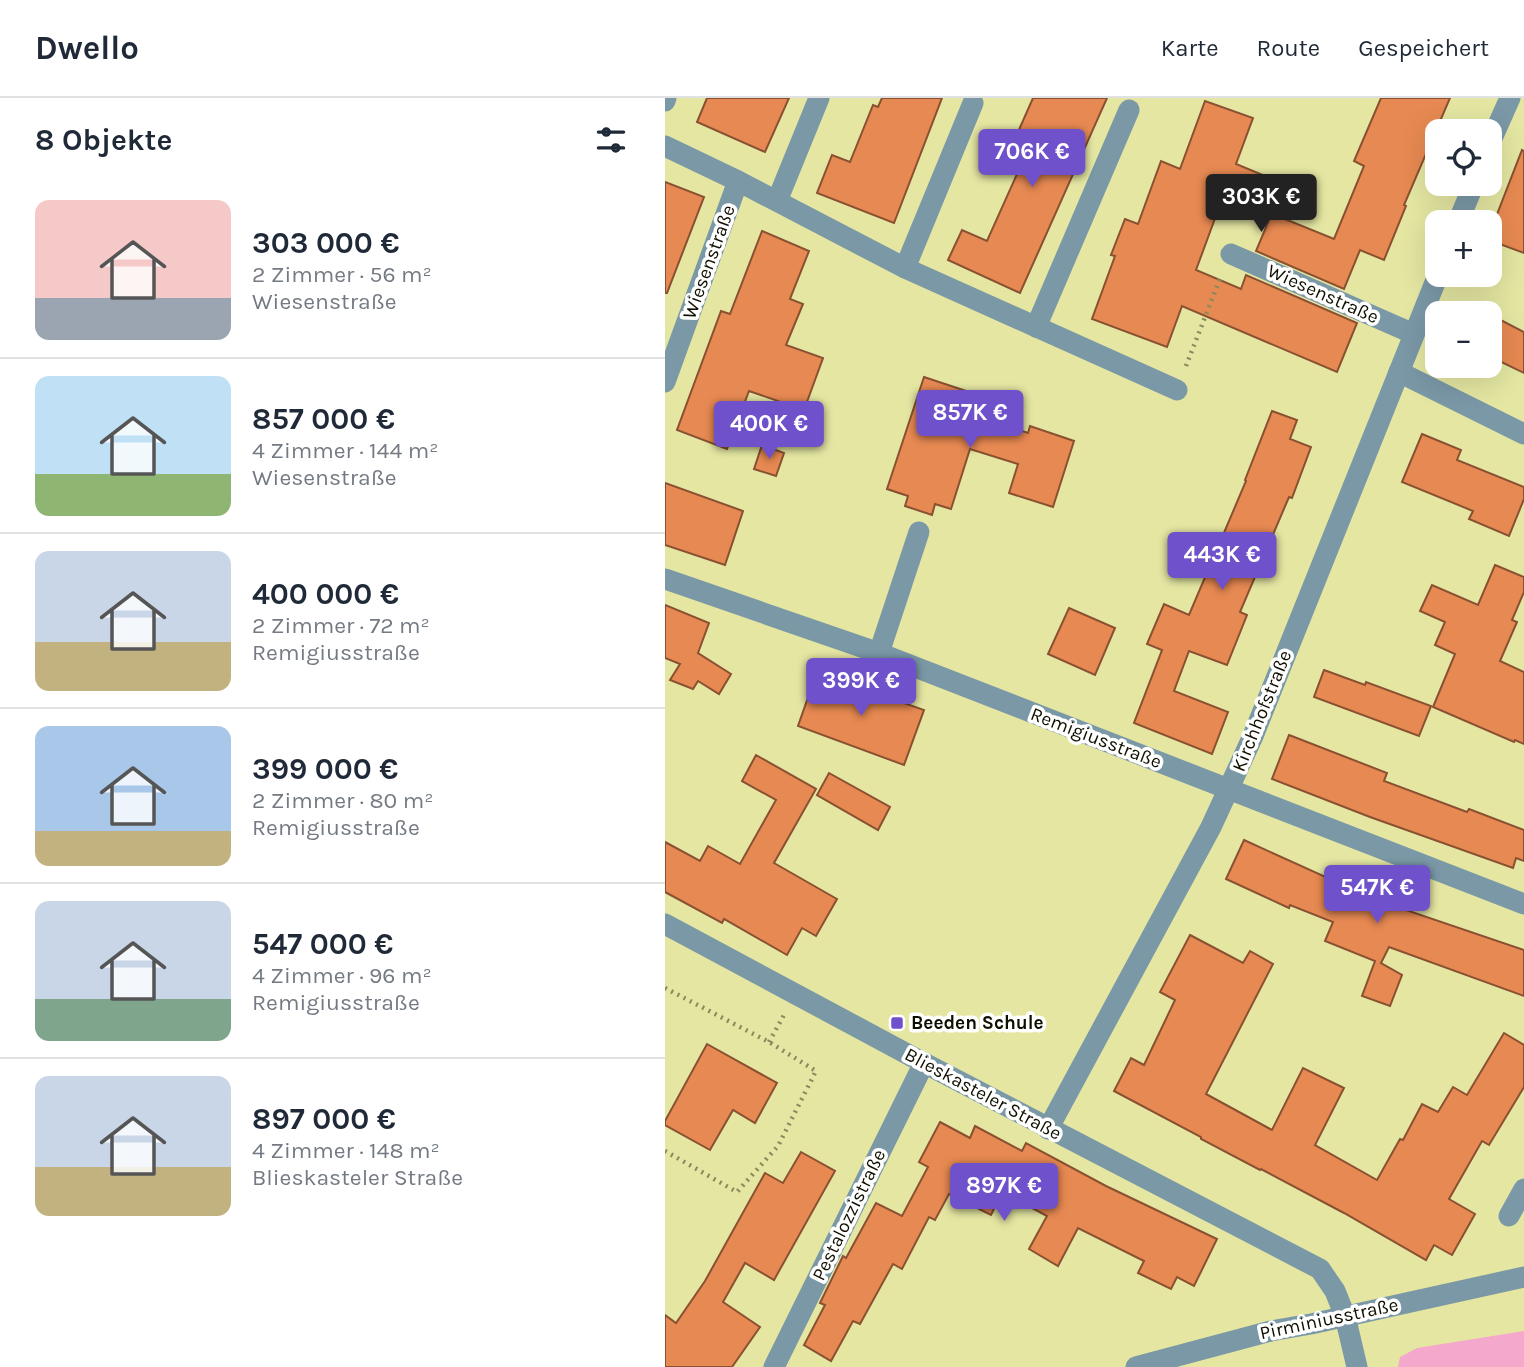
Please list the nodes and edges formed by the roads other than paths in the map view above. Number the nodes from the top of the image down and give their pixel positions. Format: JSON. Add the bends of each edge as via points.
{"nodes":[{"id":1,"x":819,"y":98,"type":"edge"},
{"id":2,"x":1510,"y":98,"type":"edge"},
{"id":3,"x":973,"y":103,"type":"dead end"},
{"id":4,"x":1129,"y":110,"type":"dead end"},
{"id":5,"x":1501,"y":119,"type":"edge"},
{"id":6,"x":665,"y":146,"type":"edge"},
{"id":7,"x":738,"y":181,"type":"junction"},
{"id":8,"x":777,"y":201,"type":"junction"},
{"id":9,"x":1231,"y":254,"type":"road end"},
{"id":10,"x":905,"y":268,"type":"junction"},
{"id":11,"x":1432,"y":287,"type":"edge"},
{"id":12,"x":1036,"y":327,"type":"junction"},
{"id":13,"x":1414,"y":334,"type":"junction"},
{"id":14,"x":1399,"y":372,"type":"junction"},
{"id":15,"x":665,"y":382,"type":"edge"},
{"id":16,"x":1177,"y":390,"type":"road end"},
{"id":17,"x":1524,"y":434,"type":"edge"},
{"id":18,"x":919,"y":532,"type":"dead end"},
{"id":19,"x":665,"y":579,"type":"edge"},
{"id":20,"x":879,"y":653,"type":"junction"},
{"id":21,"x":1229,"y":790,"type":"junction"},
{"id":22,"x":1524,"y":904,"type":"edge"},
{"id":23,"x":665,"y":924,"type":"edge"},
{"id":24,"x":924,"y":1063,"type":"junction"},
{"id":25,"x":1048,"y":1129,"type":"junction"},
{"id":26,"x":1524,"y":1189,"type":"edge"},
{"id":27,"x":1509,"y":1216,"type":"dead end"},
{"id":28,"x":1524,"y":1278,"type":"edge"},
{"id":29,"x":1345,"y":1316,"type":"junction"},
{"id":30,"x":774,"y":1367,"type":"edge"},
{"id":31,"x":1136,"y":1367,"type":"edge"},
{"id":32,"x":1357,"y":1367,"type":"edge"}],
"edges":[{"from":1,"to":8,"type":"street"},
{"from":2,"to":5,"type":"street"},
{"from":3,"to":10,"type":"street"},
{"from":4,"to":12,"type":"street"},
{"from":6,"to":7,"type":"street","name":"Wiesenstraße"},
{"from":7,"to":8,"type":"street","name":"Wiesenstraße"},
{"from":7,"to":15,"type":"street","name":"Wiesenstraße"},
{"from":8,"to":10,"type":"street","name":"Wiesenstraße"},
{"from":9,"to":13,"type":"street","name":"Wiesenstraße"},
{"from":10,"to":12,"type":"street","name":"Wiesenstraße"},
{"from":11,"to":13,"type":"street","name":"Kirchhofstraße"},
{"from":12,"to":16,"type":"street","name":"Wiesenstraße"},
{"from":13,"to":14,"type":"street","name":"Kirchhofstraße"},
{"from":14,"to":17,"type":"street"},
{"from":14,"to":21,"type":"street","name":"Kirchhofstraße"},
{"from":18,"to":20,"type":"street"},
{"from":19,"to":20,"type":"street","name":"Remigiusstraße"},
{"from":20,"to":21,"type":"street","name":"Remigiusstraße"},
{"from":21,"to":22,"type":"street","name":"Remigiusstraße"},
{"from":21,"to":25,"type":"street","name":"Kirchhofstraße"},
{"from":23,"to":24,"type":"street","name":"Blieskasteler Straße"},
{"from":24,"to":25,"type":"street","name":"Blieskasteler Straße"},
{"from":24,"to":30,"type":"street","name":"Pestalozzistraße"},
{"from":25,"to":29,"type":"street","name":"Blieskasteler Straße","via":[[1320,1269]]},
{"from":26,"to":27,"type":"street"},
{"from":28,"to":29,"type":"street","name":"Pirminiusstraße"},
{"from":29,"to":31,"type":"street","name":"Pirminiusstraße"},
{"from":29,"to":32,"type":"street","name":"Blieskasteler Straße"}]}
